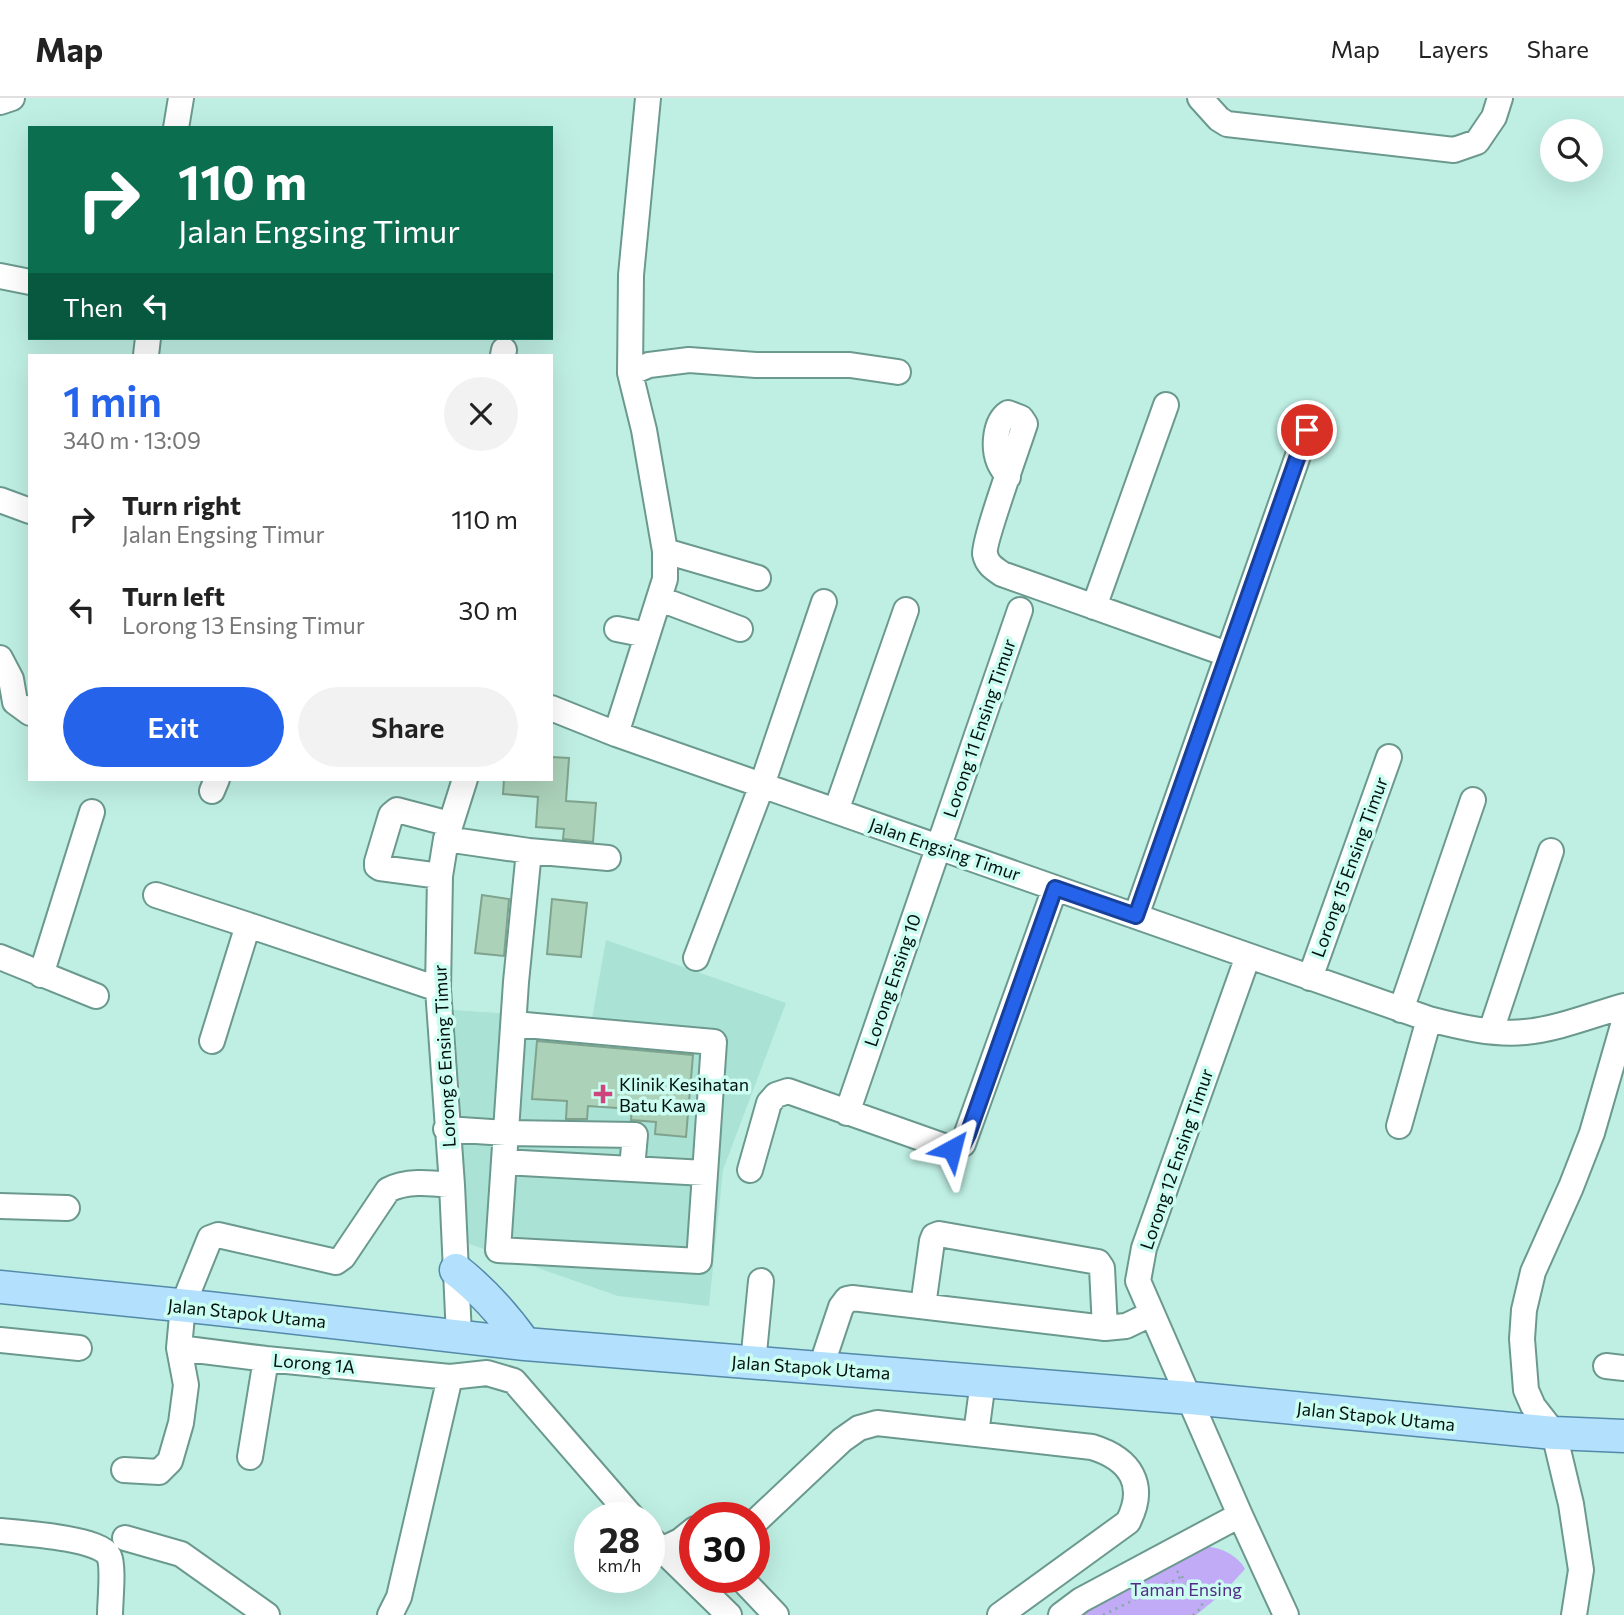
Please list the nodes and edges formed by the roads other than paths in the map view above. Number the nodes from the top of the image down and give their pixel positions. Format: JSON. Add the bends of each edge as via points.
{"nodes":[{"id":1,"x":12,"y":98,"type":"edge"},
{"id":2,"x":181,"y":98,"type":"edge"},
{"id":3,"x":648,"y":98,"type":"edge"},
{"id":4,"x":1200,"y":98,"type":"edge"},
{"id":5,"x":1500,"y":98,"type":"edge"},
{"id":6,"x":0,"y":102,"type":"edge"},
{"id":7,"x":176,"y":126,"type":"edge"},
{"id":8,"x":0,"y":276,"type":"edge"},
{"id":9,"x":28,"y":282,"type":"edge"},
{"id":10,"x":898,"y":372,"type":"dead end"},
{"id":11,"x":630,"y":373,"type":"junction"},
{"id":12,"x":1166,"y":405,"type":"dead end"},
{"id":13,"x":1307,"y":430,"type":"dead end"},
{"id":14,"x":1008,"y":477,"type":"dead end"},
{"id":15,"x":0,"y":500,"type":"edge"},
{"id":16,"x":28,"y":510,"type":"edge"},
{"id":17,"x":665,"y":551,"type":"junction"},
{"id":18,"x":758,"y":578,"type":"dead end"},
{"id":19,"x":660,"y":599,"type":"junction"},
{"id":20,"x":824,"y":602,"type":"dead end"},
{"id":21,"x":1094,"y":607,"type":"junction"},
{"id":22,"x":906,"y":610,"type":"dead end"},
{"id":23,"x":1020,"y":610,"type":"dead end"},
{"id":24,"x":617,"y":629,"type":"dead end"},
{"id":25,"x":740,"y":629,"type":"dead end"},
{"id":26,"x":647,"y":635,"type":"junction"},
{"id":27,"x":1227,"y":654,"type":"junction"},
{"id":28,"x":0,"y":658,"type":"edge"},
{"id":29,"x":553,"y":709,"type":"edge"},
{"id":30,"x":28,"y":712,"type":"edge"},
{"id":31,"x":616,"y":734,"type":"junction"},
{"id":32,"x":1389,"y":757,"type":"dead end"},
{"id":33,"x":464,"y":781,"type":"edge"},
{"id":34,"x":762,"y":785,"type":"junction"},
{"id":35,"x":1473,"y":800,"type":"dead end"},
{"id":36,"x":92,"y":811,"type":"dead end"},
{"id":37,"x":836,"y":811,"type":"junction"},
{"id":38,"x":448,"y":831,"type":"junction"},
{"id":39,"x":938,"y":847,"type":"junction"},
{"id":40,"x":528,"y":851,"type":"junction"},
{"id":41,"x":1550,"y":851,"type":"dead end"},
{"id":42,"x":608,"y":858,"type":"dead end"},
{"id":43,"x":440,"y":876,"type":"junction"},
{"id":44,"x":1055,"y":888,"type":"junction"},
{"id":45,"x":156,"y":895,"type":"dead end"},
{"id":46,"x":1136,"y":916,"type":"junction"},
{"id":47,"x":248,"y":925,"type":"junction"},
{"id":48,"x":1248,"y":956,"type":"junction"},
{"id":49,"x":0,"y":957,"type":"edge"},
{"id":50,"x":696,"y":958,"type":"dead end"},
{"id":51,"x":41,"y":975,"type":"junction"},
{"id":52,"x":1310,"y":978,"type":"junction"},
{"id":53,"x":438,"y":989,"type":"junction"},
{"id":54,"x":96,"y":996,"type":"dead end"},
{"id":55,"x":1624,"y":1006,"type":"edge"},
{"id":56,"x":1401,"y":1010,"type":"junction"},
{"id":57,"x":1429,"y":1019,"type":"junction"},
{"id":58,"x":1624,"y":1022,"type":"edge"},
{"id":59,"x":514,"y":1024,"type":"junction"},
{"id":60,"x":1491,"y":1031,"type":"junction"},
{"id":61,"x":212,"y":1041,"type":"dead end"},
{"id":62,"x":846,"y":1113,"type":"junction"},
{"id":63,"x":1399,"y":1126,"type":"dead end"},
{"id":64,"x":446,"y":1129,"type":"junction"},
{"id":65,"x":506,"y":1133,"type":"junction"},
{"id":66,"x":504,"y":1162,"type":"junction"},
{"id":67,"x":632,"y":1168,"type":"junction"},
{"id":68,"x":750,"y":1170,"type":"dead end"},
{"id":69,"x":705,"y":1173,"type":"junction"},
{"id":70,"x":452,"y":1185,"type":"junction"},
{"id":71,"x":0,"y":1206,"type":"edge"},
{"id":72,"x":67,"y":1209,"type":"dead end"},
{"id":73,"x":456,"y":1270,"type":"junction"},
{"id":74,"x":761,"y":1281,"type":"dead end"},
{"id":75,"x":0,"y":1287,"type":"edge"},
{"id":76,"x":183,"y":1305,"type":"junction"},
{"id":77,"x":923,"y":1306,"type":"junction"},
{"id":78,"x":1151,"y":1314,"type":"junction"},
{"id":79,"x":1105,"y":1328,"type":"junction"},
{"id":80,"x":459,"y":1336,"type":"junction"},
{"id":81,"x":0,"y":1340,"type":"edge"},
{"id":82,"x":524,"y":1344,"type":"junction"},
{"id":83,"x":79,"y":1348,"type":"dead end"},
{"id":84,"x":179,"y":1348,"type":"junction"},
{"id":85,"x":266,"y":1360,"type":"junction"},
{"id":86,"x":753,"y":1363,"type":"junction"},
{"id":87,"x":821,"y":1367,"type":"junction"},
{"id":88,"x":460,"y":1375,"type":"junction"},
{"id":89,"x":983,"y":1381,"type":"junction"},
{"id":90,"x":1190,"y":1398,"type":"junction"},
{"id":91,"x":1554,"y":1433,"type":"junction"},
{"id":92,"x":976,"y":1434,"type":"junction"},
{"id":93,"x":1624,"y":1436,"type":"edge"},
{"id":94,"x":250,"y":1457,"type":"dead end"},
{"id":95,"x":124,"y":1470,"type":"dead end"},
{"id":96,"x":619,"y":1502,"type":"edge"},
{"id":97,"x":770,"y":1508,"type":"edge"},
{"id":98,"x":1240,"y":1515,"type":"junction"},
{"id":99,"x":0,"y":1531,"type":"edge"},
{"id":100,"x":125,"y":1538,"type":"dead end"},
{"id":101,"x":665,"y":1553,"type":"edge"},
{"id":102,"x":755,"y":1593,"type":"edge"},
{"id":103,"x":110,"y":1615,"type":"edge"},
{"id":104,"x":267,"y":1615,"type":"edge"},
{"id":105,"x":390,"y":1615,"type":"edge"},
{"id":106,"x":729,"y":1615,"type":"edge"},
{"id":107,"x":776,"y":1615,"type":"edge"},
{"id":108,"x":1000,"y":1615,"type":"edge"},
{"id":109,"x":1061,"y":1615,"type":"edge"},
{"id":110,"x":1286,"y":1615,"type":"edge"},
{"id":111,"x":1574,"y":1615,"type":"edge"}],
"edges":[{"from":1,"to":6,"type":"street"},
{"from":2,"to":7,"type":"street"},
{"from":3,"to":11,"type":"street","via":[[631,275]]},
{"from":4,"to":5,"type":"street","via":[[1227,124],[1454,150],[1477,142]]},
{"from":8,"to":9,"type":"street"},
{"from":10,"to":11,"type":"street","via":[[850,365],[689,360],[649,365]]},
{"from":11,"to":17,"type":"street"},
{"from":12,"to":21,"type":"street"},
{"from":13,"to":27,"type":"street"},
{"from":14,"to":21,"type":"street","via":[[984,551],[989,564],[1002,574]]},
{"from":15,"to":16,"type":"street"},
{"from":17,"to":18,"type":"street"},
{"from":17,"to":19,"type":"street"},
{"from":19,"to":25,"type":"street"},
{"from":19,"to":26,"type":"street"},
{"from":20,"to":34,"type":"street"},
{"from":21,"to":27,"type":"street"},
{"from":22,"to":37,"type":"street"},
{"from":23,"to":39,"type":"street","name":"Lorong 11 Ensing Timur"},
{"from":24,"to":26,"type":"street"},
{"from":26,"to":31,"type":"street"},
{"from":27,"to":46,"type":"street"},
{"from":28,"to":30,"type":"street","via":[[15,702]]},
{"from":29,"to":31,"type":"street","name":"Jalan Engsing Timur"},
{"from":31,"to":34,"type":"street","name":"Jalan Engsing Timur"},
{"from":32,"to":52,"type":"street","name":"Lorong 15 Ensing Timur"},
{"from":33,"to":38,"type":"street","name":"Lorong 6 Ensing Timur"},
{"from":34,"to":37,"type":"street","name":"Jalan Engsing Timur"},
{"from":34,"to":50,"type":"street"},
{"from":35,"to":56,"type":"street"},
{"from":36,"to":51,"type":"street"},
{"from":37,"to":39,"type":"street","name":"Jalan Engsing Timur"},
{"from":38,"to":40,"type":"street"},
{"from":38,"to":43,"type":"street","name":"Lorong 6 Ensing Timur"},
{"from":38,"to":43,"type":"street","via":[[400,810],[394,812],[377,862],[380,868]]},
{"from":39,"to":44,"type":"street","name":"Jalan Engsing Timur"},
{"from":39,"to":62,"type":"street","name":"Lorong Ensing 10"},
{"from":40,"to":42,"type":"street"},
{"from":40,"to":59,"type":"street"},
{"from":41,"to":60,"type":"street"},
{"from":43,"to":53,"type":"street","name":"Lorong 6 Ensing Timur"},
{"from":44,"to":46,"type":"street","name":"Jalan Engsing Timur"},
{"from":44,"to":62,"type":"street","via":[[963,1144],[952,1149]]},
{"from":45,"to":47,"type":"street"},
{"from":46,"to":48,"type":"street","name":"Jalan Engsing Timur"},
{"from":47,"to":53,"type":"street"},
{"from":47,"to":61,"type":"street"},
{"from":48,"to":52,"type":"street","name":"Jalan Engsing Timur"},
{"from":48,"to":78,"type":"street","name":"Lorong 12 Ensing Timur","via":[[1144,1248],[1138,1281]]},
{"from":49,"to":51,"type":"street"},
{"from":51,"to":54,"type":"street"},
{"from":52,"to":56,"type":"street","name":"Jalan Engsing Timur"},
{"from":53,"to":64,"type":"street","name":"Lorong 6 Ensing Timur"},
{"from":55,"to":60,"type":"street","name":"Jalan Engsing Timur","via":[[1544,1030]]},
{"from":56,"to":57,"type":"street","name":"Jalan Engsing Timur"},
{"from":57,"to":60,"type":"street","name":"Jalan Engsing Timur"},
{"from":57,"to":63,"type":"street"},
{"from":58,"to":91,"type":"street","via":[[1592,1133],[1533,1272],[1524,1310],[1522,1339],[1529,1398]]},
{"from":59,"to":65,"type":"street"},
{"from":59,"to":69,"type":"street","via":[[714,1042]]},
{"from":62,"to":68,"type":"street","via":[[788,1091],[776,1095],[769,1103]]},
{"from":64,"to":65,"type":"street"},
{"from":64,"to":70,"type":"street","name":"Lorong 6 Ensing Timur"},
{"from":65,"to":66,"type":"street"},
{"from":65,"to":67,"type":"street","via":[[635,1135]]},
{"from":66,"to":67,"type":"street"},
{"from":66,"to":69,"type":"street","via":[[498,1250],[699,1261]]},
{"from":67,"to":69,"type":"street"},
{"from":70,"to":73,"type":"street","name":"Lorong 6 Ensing Timur"},
{"from":70,"to":76,"type":"street","via":[[422,1183],[388,1190],[336,1262],[218,1235],[210,1238]]},
{"from":71,"to":72,"type":"street"},
{"from":73,"to":80,"type":"street","name":"Lorong 6 Ensing Timur"},
{"from":73,"to":82,"type":"main road","via":[[482,1292]]},
{"from":74,"to":86,"type":"street"},
{"from":75,"to":76,"type":"main road","name":"Jalan Stapok Utama"},
{"from":76,"to":80,"type":"main road","name":"Jalan Stapok Utama"},
{"from":76,"to":84,"type":"street"},
{"from":77,"to":79,"type":"street"},
{"from":77,"to":79,"type":"street","via":[[932,1241],[939,1234],[1098,1262]]},
{"from":77,"to":87,"type":"street","via":[[847,1299]]},
{"from":78,"to":79,"type":"street","via":[[1126,1326]]},
{"from":78,"to":90,"type":"street","name":"Lorong 12 Ensing Timur"},
{"from":80,"to":82,"type":"main road","name":"Jalan Stapok Utama"},
{"from":81,"to":83,"type":"street"},
{"from":82,"to":86,"type":"main road","name":"Jalan Stapok Utama"},
{"from":84,"to":85,"type":"street","name":"Lorong 1A"},
{"from":84,"to":95,"type":"street","via":[[186,1385],[170,1461],[159,1472]]},
{"from":85,"to":88,"type":"street","name":"Lorong 1A"},
{"from":85,"to":94,"type":"street"},
{"from":86,"to":87,"type":"main road","name":"Jalan Stapok Utama"},
{"from":87,"to":89,"type":"main road","name":"Jalan Stapok Utama"},
{"from":88,"to":96,"type":"street","name":"Lorong 1A","via":[[487,1373],[514,1381]]},
{"from":88,"to":105,"type":"street","via":[[399,1597]]},
{"from":89,"to":90,"type":"main road","name":"Jalan Stapok Utama"},
{"from":89,"to":92,"type":"street"},
{"from":90,"to":91,"type":"main road","name":"Jalan Stapok Utama"},
{"from":90,"to":98,"type":"street"},
{"from":91,"to":93,"type":"main road","name":"Jalan Stapok Utama"},
{"from":91,"to":111,"type":"street","via":[[1581,1570]]},
{"from":92,"to":97,"type":"street","via":[[877,1423],[859,1427]]},
{"from":92,"to":108,"type":"street","via":[[1109,1452],[1122,1461],[1137,1488],[1136,1506],[1128,1522]]},
{"from":98,"to":109,"type":"street"},
{"from":98,"to":110,"type":"street"},
{"from":99,"to":103,"type":"street","via":[[102,1548],[110,1558]]},
{"from":100,"to":104,"type":"street","via":[[181,1554]]},
{"from":101,"to":106,"type":"street"},
{"from":102,"to":107,"type":"street"}]}
